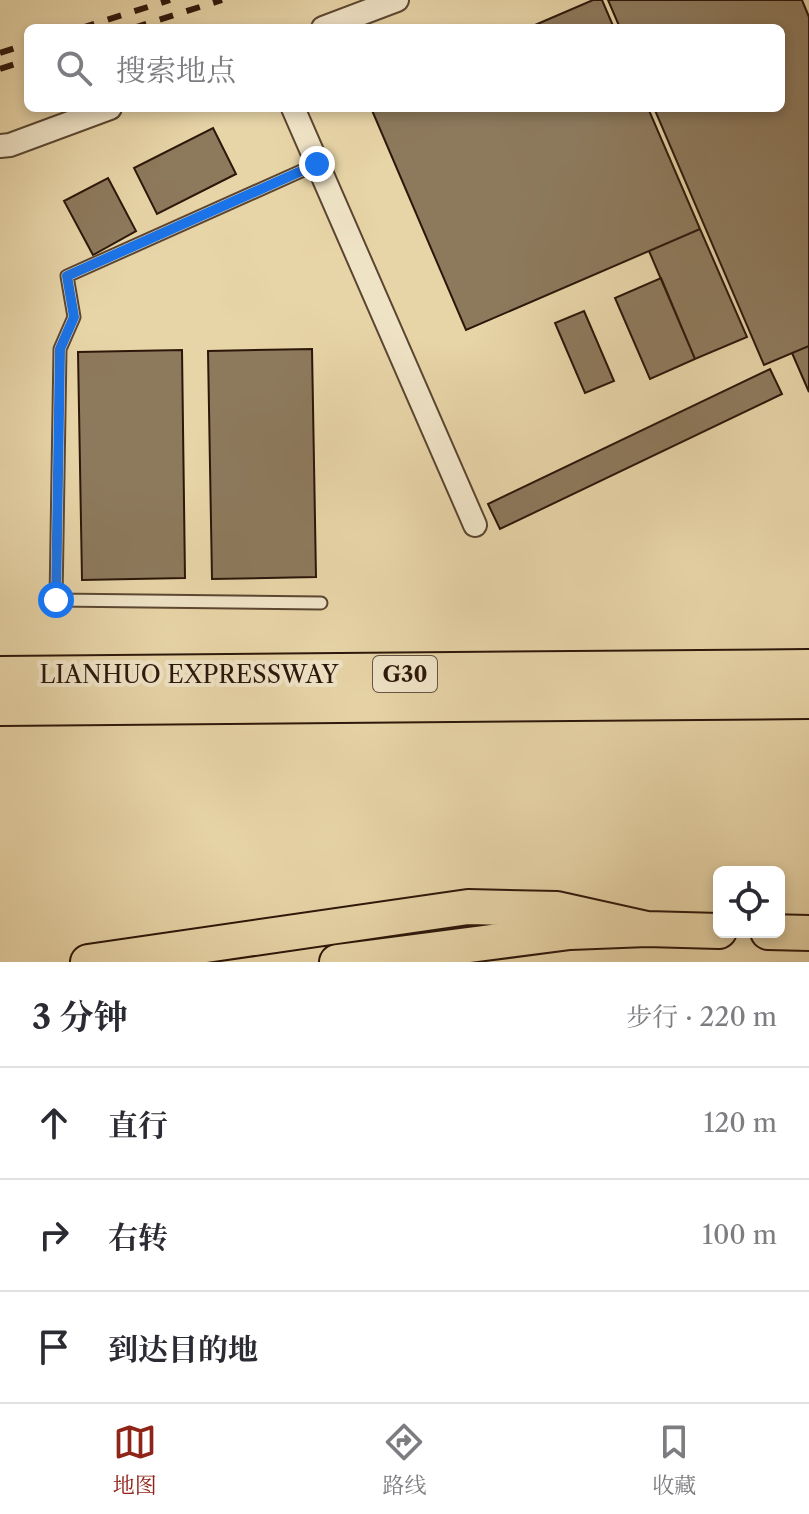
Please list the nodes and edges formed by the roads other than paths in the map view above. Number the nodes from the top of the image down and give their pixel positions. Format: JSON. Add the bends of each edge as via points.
{"nodes":[{"id":1,"x":397,"y":0,"type":"edge"},
{"id":2,"x":334,"y":24,"type":"edge"},
{"id":3,"x":99,"y":112,"type":"edge"},
{"id":4,"x":295,"y":112,"type":"edge"},
{"id":5,"x":0,"y":146,"type":"edge"},
{"id":6,"x":317,"y":164,"type":"junction"},
{"id":7,"x":475,"y":525,"type":"dead end"},
{"id":8,"x":321,"y":603,"type":"dead end"},
{"id":9,"x":809,"y":670,"type":"edge"},
{"id":10,"x":1,"y":691,"type":"edge"},
{"id":11,"x":809,"y":698,"type":"edge"},
{"id":12,"x":647,"y":929,"type":"junction"},
{"id":13,"x":713,"y":931,"type":"edge"},
{"id":14,"x":785,"y":932,"type":"edge"},
{"id":15,"x":809,"y":933,"type":"edge"},
{"id":16,"x":88,"y":962,"type":"edge"},
{"id":17,"x":337,"y":962,"type":"edge"}],
"edges":[{"from":1,"to":2,"type":"street"},
{"from":3,"to":5,"type":"street"},
{"from":4,"to":6,"type":"street"},
{"from":6,"to":7,"type":"street"},
{"from":6,"to":8,"type":"lane","via":[[67,276],[74,317],[60,349],[56,600]]},
{"from":9,"to":10,"type":"highway","name":"LIANHUO EXPRESSWAY","number":"G30"},
{"from":10,"to":11,"type":"highway","name":"LIANHUO EXPRESSWAY","number":"G30"},
{"from":12,"to":13,"type":"main road"},
{"from":12,"to":16,"type":"main road","via":[[557,909],[468,907]]},
{"from":12,"to":17,"type":"main road","via":[[570,932]]},
{"from":14,"to":15,"type":"main road"}]}
